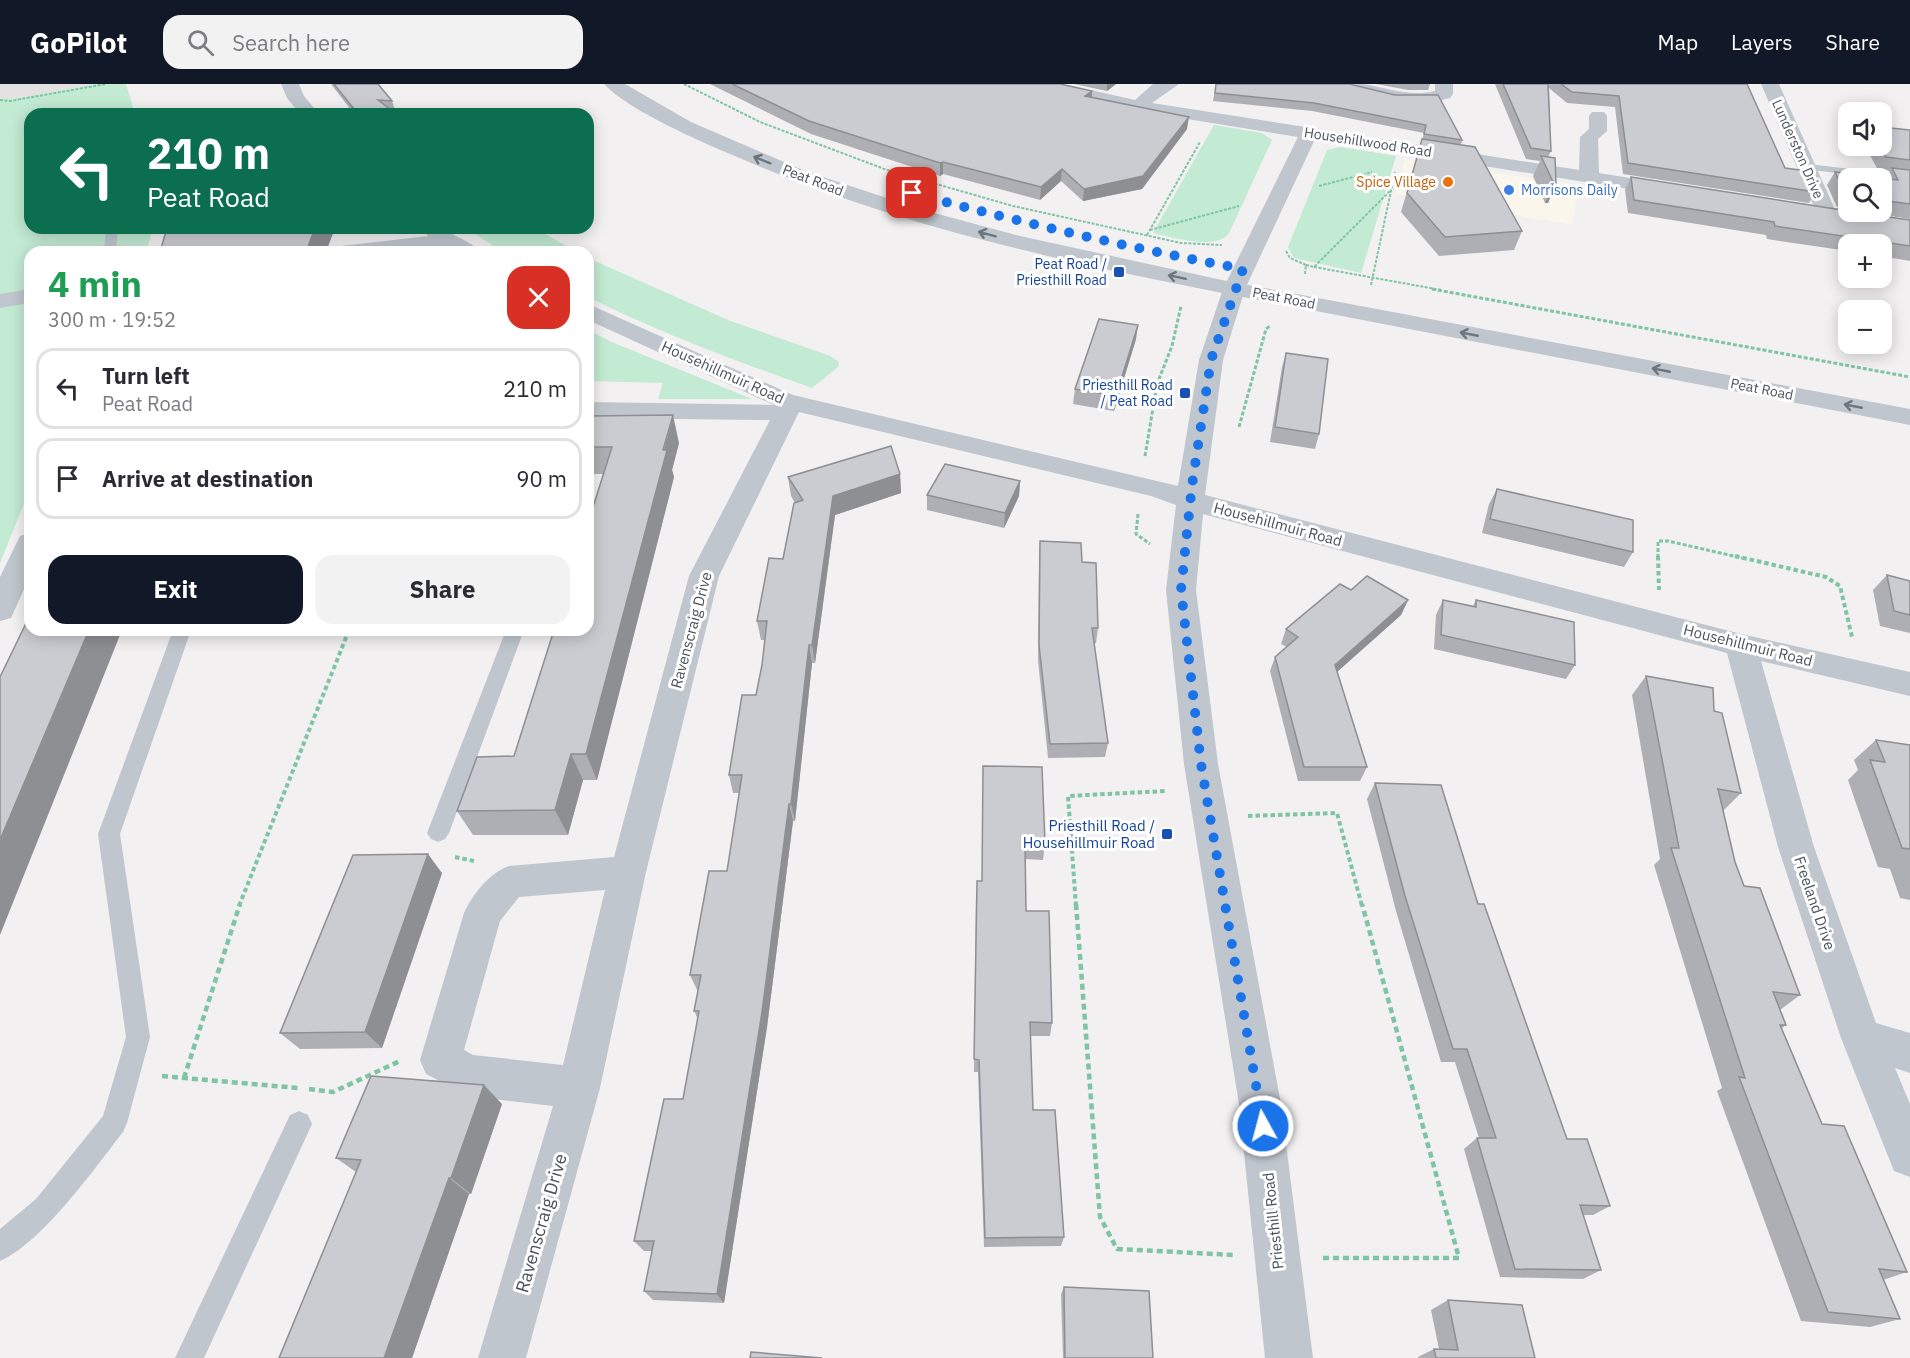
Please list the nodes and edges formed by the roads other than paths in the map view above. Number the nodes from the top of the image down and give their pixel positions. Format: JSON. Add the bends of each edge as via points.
{"nodes":[{"id":1,"x":290,"y":84,"type":"edge"},
{"id":2,"x":613,"y":84,"type":"edge"},
{"id":3,"x":1041,"y":84,"type":"edge"},
{"id":4,"x":1170,"y":84,"type":"edge"},
{"id":5,"x":1343,"y":84,"type":"edge"},
{"id":6,"x":1444,"y":84,"type":"edge"},
{"id":7,"x":1770,"y":84,"type":"edge"},
{"id":8,"x":1138,"y":106,"type":"junction"},
{"id":9,"x":305,"y":108,"type":"edge"},
{"id":10,"x":1598,"y":116,"type":"dead end"},
{"id":11,"x":1309,"y":132,"type":"junction"},
{"id":12,"x":824,"y":164,"type":"dead end"},
{"id":13,"x":1808,"y":167,"type":"junction"},
{"id":14,"x":1589,"y":177,"type":"junction"},
{"id":15,"x":1910,"y":179,"type":"edge"},
{"id":16,"x":1691,"y":193,"type":"edge"},
{"id":17,"x":923,"y":196,"type":"dead end"},
{"id":18,"x":1805,"y":210,"type":"edge"},
{"id":19,"x":978,"y":211,"type":"dead end"},
{"id":20,"x":1827,"y":214,"type":"junction"},
{"id":21,"x":1838,"y":215,"type":"edge"},
{"id":22,"x":1023,"y":223,"type":"dead end"},
{"id":23,"x":438,"y":234,"type":"edge"},
{"id":24,"x":1149,"y":244,"type":"road end"},
{"id":25,"x":373,"y":246,"type":"edge"},
{"id":26,"x":459,"y":246,"type":"edge"},
{"id":27,"x":1128,"y":247,"type":"dead end"},
{"id":28,"x":1232,"y":274,"type":"junction"},
{"id":29,"x":1371,"y":285,"type":"road end"},
{"id":30,"x":24,"y":297,"type":"edge"},
{"id":31,"x":0,"y":302,"type":"edge"},
{"id":32,"x":594,"y":314,"type":"edge"},
{"id":33,"x":789,"y":408,"type":"junction"},
{"id":34,"x":594,"y":410,"type":"edge"},
{"id":35,"x":1910,"y":417,"type":"edge"},
{"id":36,"x":1191,"y":498,"type":"junction"},
{"id":37,"x":24,"y":562,"type":"edge"},
{"id":38,"x":0,"y":610,"type":"edge"},
{"id":39,"x":180,"y":636,"type":"edge"},
{"id":40,"x":513,"y":636,"type":"edge"},
{"id":41,"x":1741,"y":645,"type":"junction"},
{"id":42,"x":1910,"y":684,"type":"edge"},
{"id":43,"x":438,"y":833,"type":"road end"},
{"id":44,"x":628,"y":872,"type":"junction"},
{"id":45,"x":1861,"y":1038,"type":"junction"},
{"id":46,"x":1910,"y":1053,"type":"edge"},
{"id":47,"x":579,"y":1088,"type":"junction"},
{"id":48,"x":299,"y":1124,"type":"dead end"},
{"id":49,"x":1910,"y":1155,"type":"edge"},
{"id":50,"x":0,"y":1247,"type":"edge"},
{"id":51,"x":189,"y":1358,"type":"edge"},
{"id":52,"x":502,"y":1358,"type":"edge"},
{"id":53,"x":1289,"y":1358,"type":"edge"}],
"edges":[{"from":1,"to":9,"type":"street"},
{"from":28,"to":2,"type":"street","name":"Peat Road","one_way":true,"via":[[1083,257],[848,194],[733,148],[643,105]]},
{"from":3,"to":8,"type":"street","name":"Househillwood Road"},
{"from":4,"to":8,"type":"street"},
{"from":5,"to":6,"type":"street","via":[[1414,100],[1444,94]]},
{"from":7,"to":13,"type":"street","name":"Lunderston Drive"},
{"from":8,"to":11,"type":"street","name":"Househillwood Road"},
{"from":10,"to":14,"type":"street","via":[[1598,131],[1589,137]]},
{"from":11,"to":14,"type":"street","name":"Househillwood Road"},
{"from":11,"to":28,"type":"street","name":"Priesthill Road"},
{"from":12,"to":17,"type":"street","name":"Peat Road"},
{"from":13,"to":15,"type":"lane"},
{"from":13,"to":20,"type":"street","name":"Lunderston Drive"},
{"from":14,"to":16,"type":"street","name":"Househillwood Road"},
{"from":18,"to":20,"type":"street"},
{"from":19,"to":22,"type":"street"},
{"from":20,"to":21,"type":"street"},
{"from":23,"to":25,"type":"street"},
{"from":23,"to":26,"type":"street"},
{"from":24,"to":27,"type":"street"},
{"from":28,"to":29,"type":"street","name":"Peat Road"},
{"from":35,"to":28,"type":"street","name":"Peat Road","one_way":true},
{"from":28,"to":36,"type":"street","name":"Priesthill Road","via":[[1211,360]]},
{"from":30,"to":31,"type":"street"},
{"from":32,"to":33,"type":"street","name":"Househillmuir Road"},
{"from":33,"to":34,"type":"street","name":"Househillmuir Road"},
{"from":33,"to":36,"type":"street","name":"Househillmuir Road"},
{"from":33,"to":44,"type":"street","name":"Ravenscraig Drive","via":[[704,576]]},
{"from":36,"to":41,"type":"street","name":"Househillmuir Road","via":[[1211,507]]},
{"from":36,"to":53,"type":"street","name":"Priesthill Road","via":[[1181,590],[1201,764],[1260,1104]]},
{"from":37,"to":38,"type":"street"},
{"from":39,"to":50,"type":"lane","via":[[109,834],[138,1037],[114,1123],[45,1208]]},
{"from":40,"to":43,"type":"lane"},
{"from":41,"to":42,"type":"street","name":"Househillmuir Road"},
{"from":41,"to":45,"type":"street","name":"Freeland Drive","via":[[1796,847]]},
{"from":44,"to":47,"type":"street","name":"Ravenscraig Drive"},
{"from":44,"to":47,"type":"street","via":[[509,882],[483,913],[441,1060],[469,1075]]},
{"from":45,"to":46,"type":"street"},
{"from":45,"to":49,"type":"street","name":"Freeland Drive"},
{"from":47,"to":52,"type":"street","name":"Ravenscraig Drive"},
{"from":48,"to":51,"type":"lane"}]}
